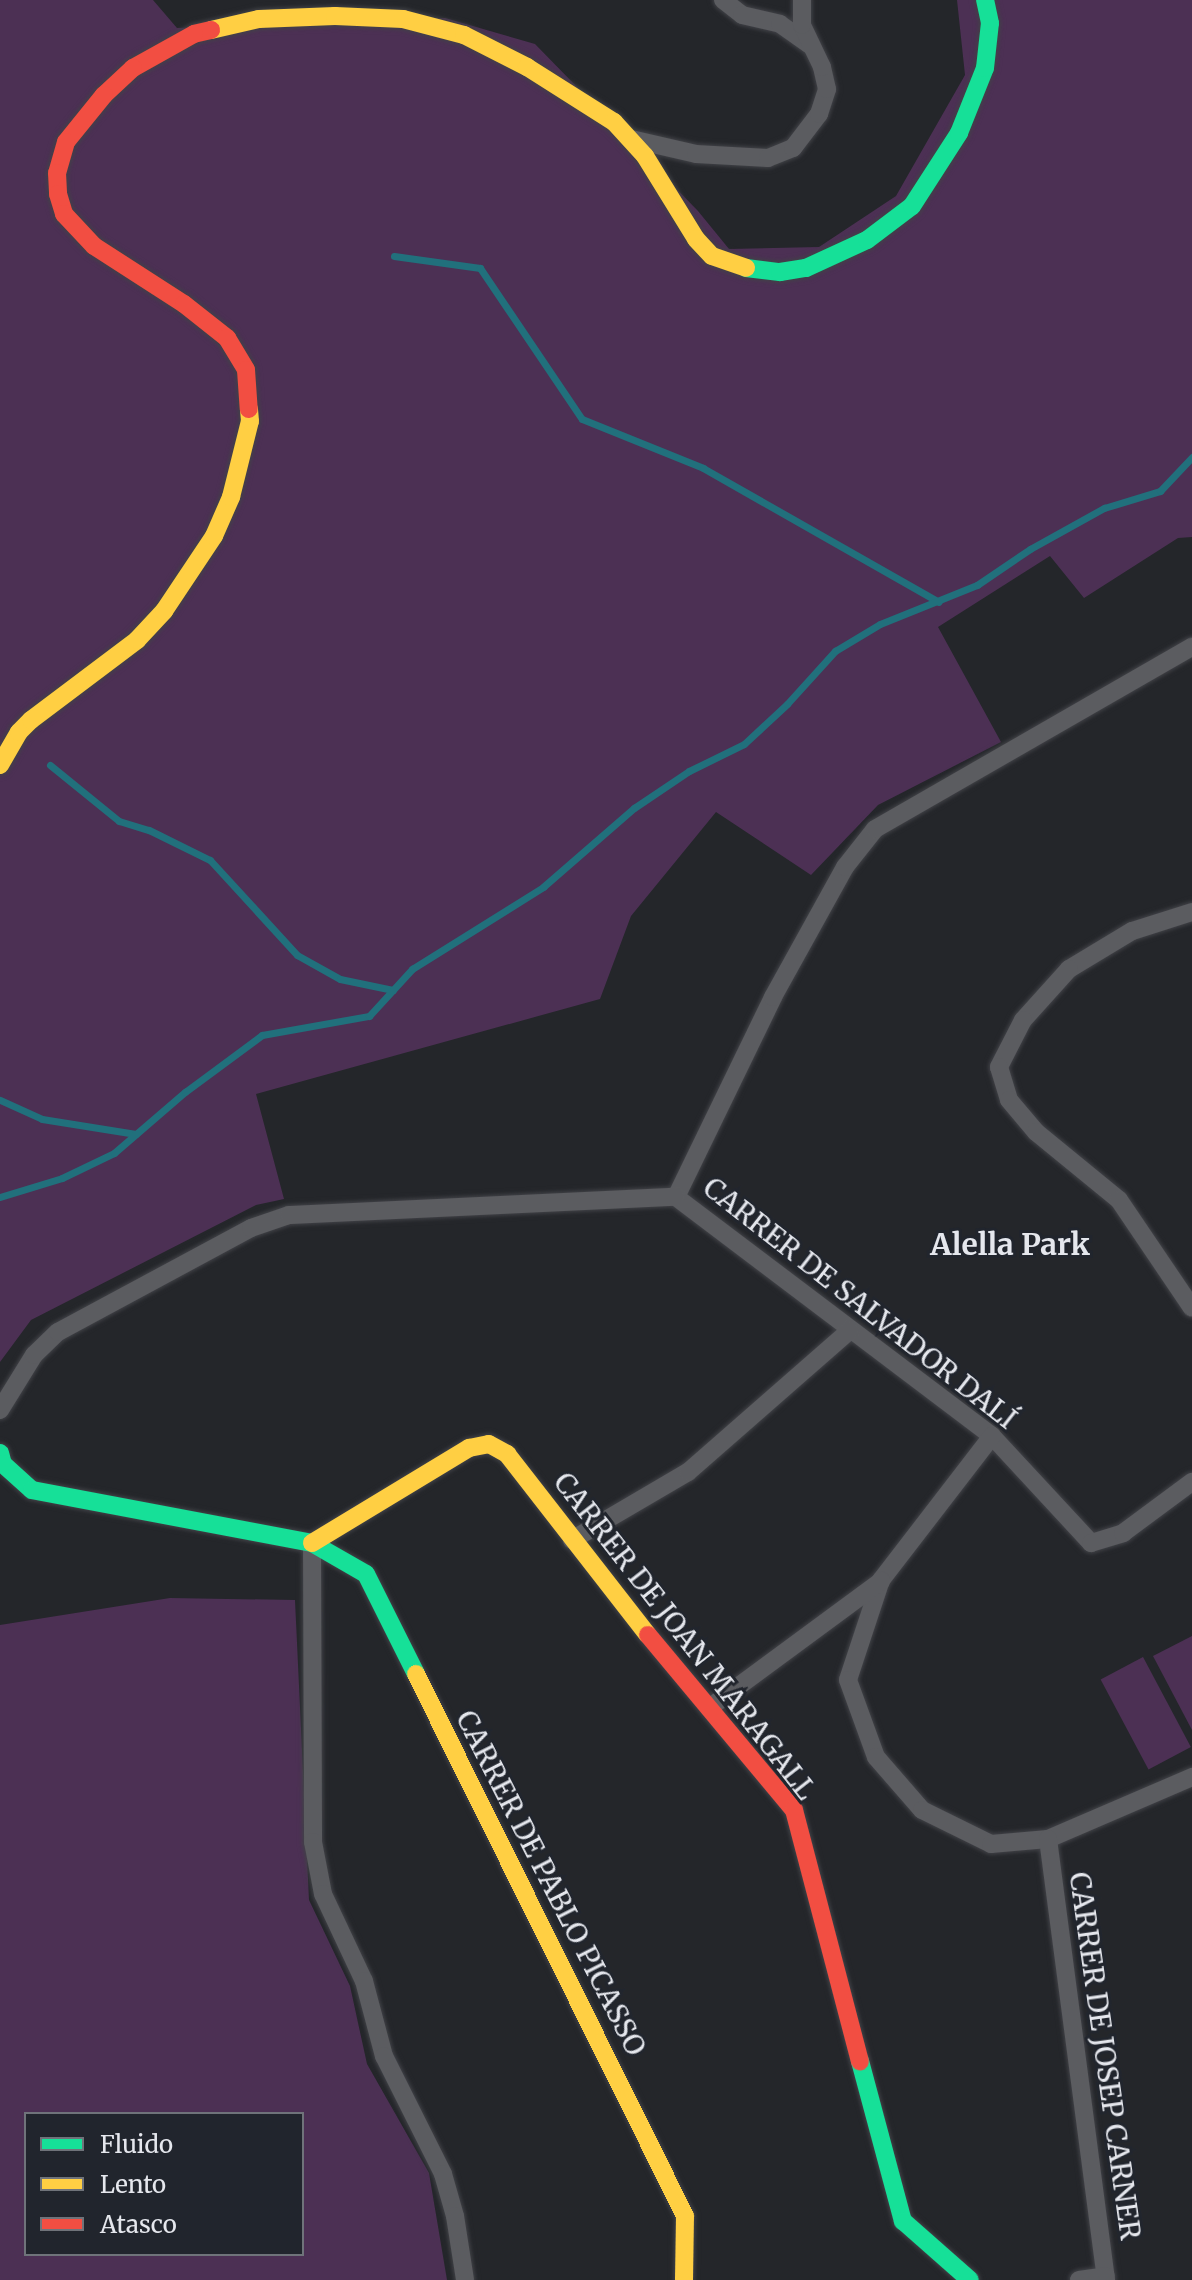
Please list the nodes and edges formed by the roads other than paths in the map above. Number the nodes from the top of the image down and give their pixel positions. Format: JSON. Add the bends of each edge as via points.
{"nodes":[{"id":1,"x":723,"y":0,"type":"edge"},
{"id":2,"x":802,"y":0,"type":"edge"},
{"id":3,"x":985,"y":0,"type":"edge"},
{"id":4,"x":814,"y":48,"type":"junction"},
{"id":5,"x":631,"y":139,"type":"junction"},
{"id":6,"x":1192,"y":647,"type":"edge"},
{"id":7,"x":0,"y":765,"type":"edge"},
{"id":8,"x":1192,"y":912,"type":"edge"},
{"id":9,"x":676,"y":1197,"type":"junction"},
{"id":10,"x":1192,"y":1308,"type":"edge"},
{"id":11,"x":850,"y":1330,"type":"junction"},
{"id":12,"x":0,"y":1410,"type":"edge"},
{"id":13,"x":992,"y":1436,"type":"junction"},
{"id":14,"x":0,"y":1453,"type":"edge"},
{"id":15,"x":1192,"y":1482,"type":"edge"},
{"id":16,"x":572,"y":1540,"type":"junction"},
{"id":17,"x":312,"y":1543,"type":"junction"},
{"id":18,"x":881,"y":1580,"type":"junction"},
{"id":19,"x":709,"y":1708,"type":"junction"},
{"id":20,"x":1192,"y":1777,"type":"edge"},
{"id":21,"x":1048,"y":1839,"type":"junction"},
{"id":22,"x":1106,"y":2278,"type":"edge"},
{"id":23,"x":465,"y":2280,"type":"edge"},
{"id":24,"x":684,"y":2280,"type":"edge"},
{"id":25,"x":970,"y":2280,"type":"edge"},
{"id":26,"x":1079,"y":2280,"type":"edge"}],
"edges":[{"from":1,"to":4,"type":"street","via":[[742,15],[780,24]]},
{"from":2,"to":4,"type":"street","via":[[802,25]]},
{"from":3,"to":5,"type":"street","via":[[990,23],[985,68],[959,133],[930,183],[896,219],[825,261],[780,272],[736,267],[712,256]]},
{"from":4,"to":5,"type":"street","via":[[827,89],[819,114],[793,148],[768,158],[696,154]]},
{"from":5,"to":7,"type":"street","via":[[593,107],[497,50],[403,19],[241,21],[194,34],[115,83],[66,142],[57,173],[64,214],[94,246],[227,338],[246,370],[250,421],[231,497],[214,536],[164,611],[137,640],[31,720]]},
{"from":6,"to":9,"type":"street","via":[[875,829],[845,867],[773,997]]},
{"from":8,"to":10,"type":"street","via":[[1132,931],[1069,969],[1023,1020],[999,1067],[1009,1100],[1036,1132],[1119,1200]]},
{"from":9,"to":11,"type":"street","name":"CARRER DE SALVADOR DALÍ"},
{"from":9,"to":12,"type":"street","via":[[289,1215],[251,1228],[58,1332],[34,1355]]},
{"from":11,"to":13,"type":"street","name":"CARRER DE SALVADOR DALÍ"},
{"from":11,"to":16,"type":"street","via":[[688,1472]]},
{"from":13,"to":15,"type":"street","name":"CARRER DE SALVADOR DALÍ","via":[[1091,1543],[1123,1533]]},
{"from":13,"to":18,"type":"street"},
{"from":14,"to":17,"type":"street","name":"CARRER DE PABLO PICASSO","via":[[3,1464],[32,1490]]},
{"from":16,"to":17,"type":"street","name":"CARRER DE JOAN MARAGALL","via":[[507,1454],[489,1444],[469,1448]]},
{"from":16,"to":19,"type":"street","name":"CARRER DE JOAN MARAGALL"},
{"from":17,"to":23,"type":"street","via":[[313,1842],[323,1894],[364,1981],[384,2056],[443,2174]]},
{"from":17,"to":24,"type":"street","name":"CARRER DE PABLO PICASSO","via":[[366,1574],[685,2216]]},
{"from":18,"to":19,"type":"street"},
{"from":18,"to":21,"type":"street","via":[[848,1680],[876,1757],[922,1810],[991,1844]]},
{"from":19,"to":25,"type":"street","name":"CARRER DE JOAN MARAGALL","via":[[794,1810],[903,2221]]},
{"from":20,"to":21,"type":"street"},
{"from":21,"to":22,"type":"street","name":"CARRER DE JOSEP CARNER"},
{"from":22,"to":26,"type":"street"}]}
